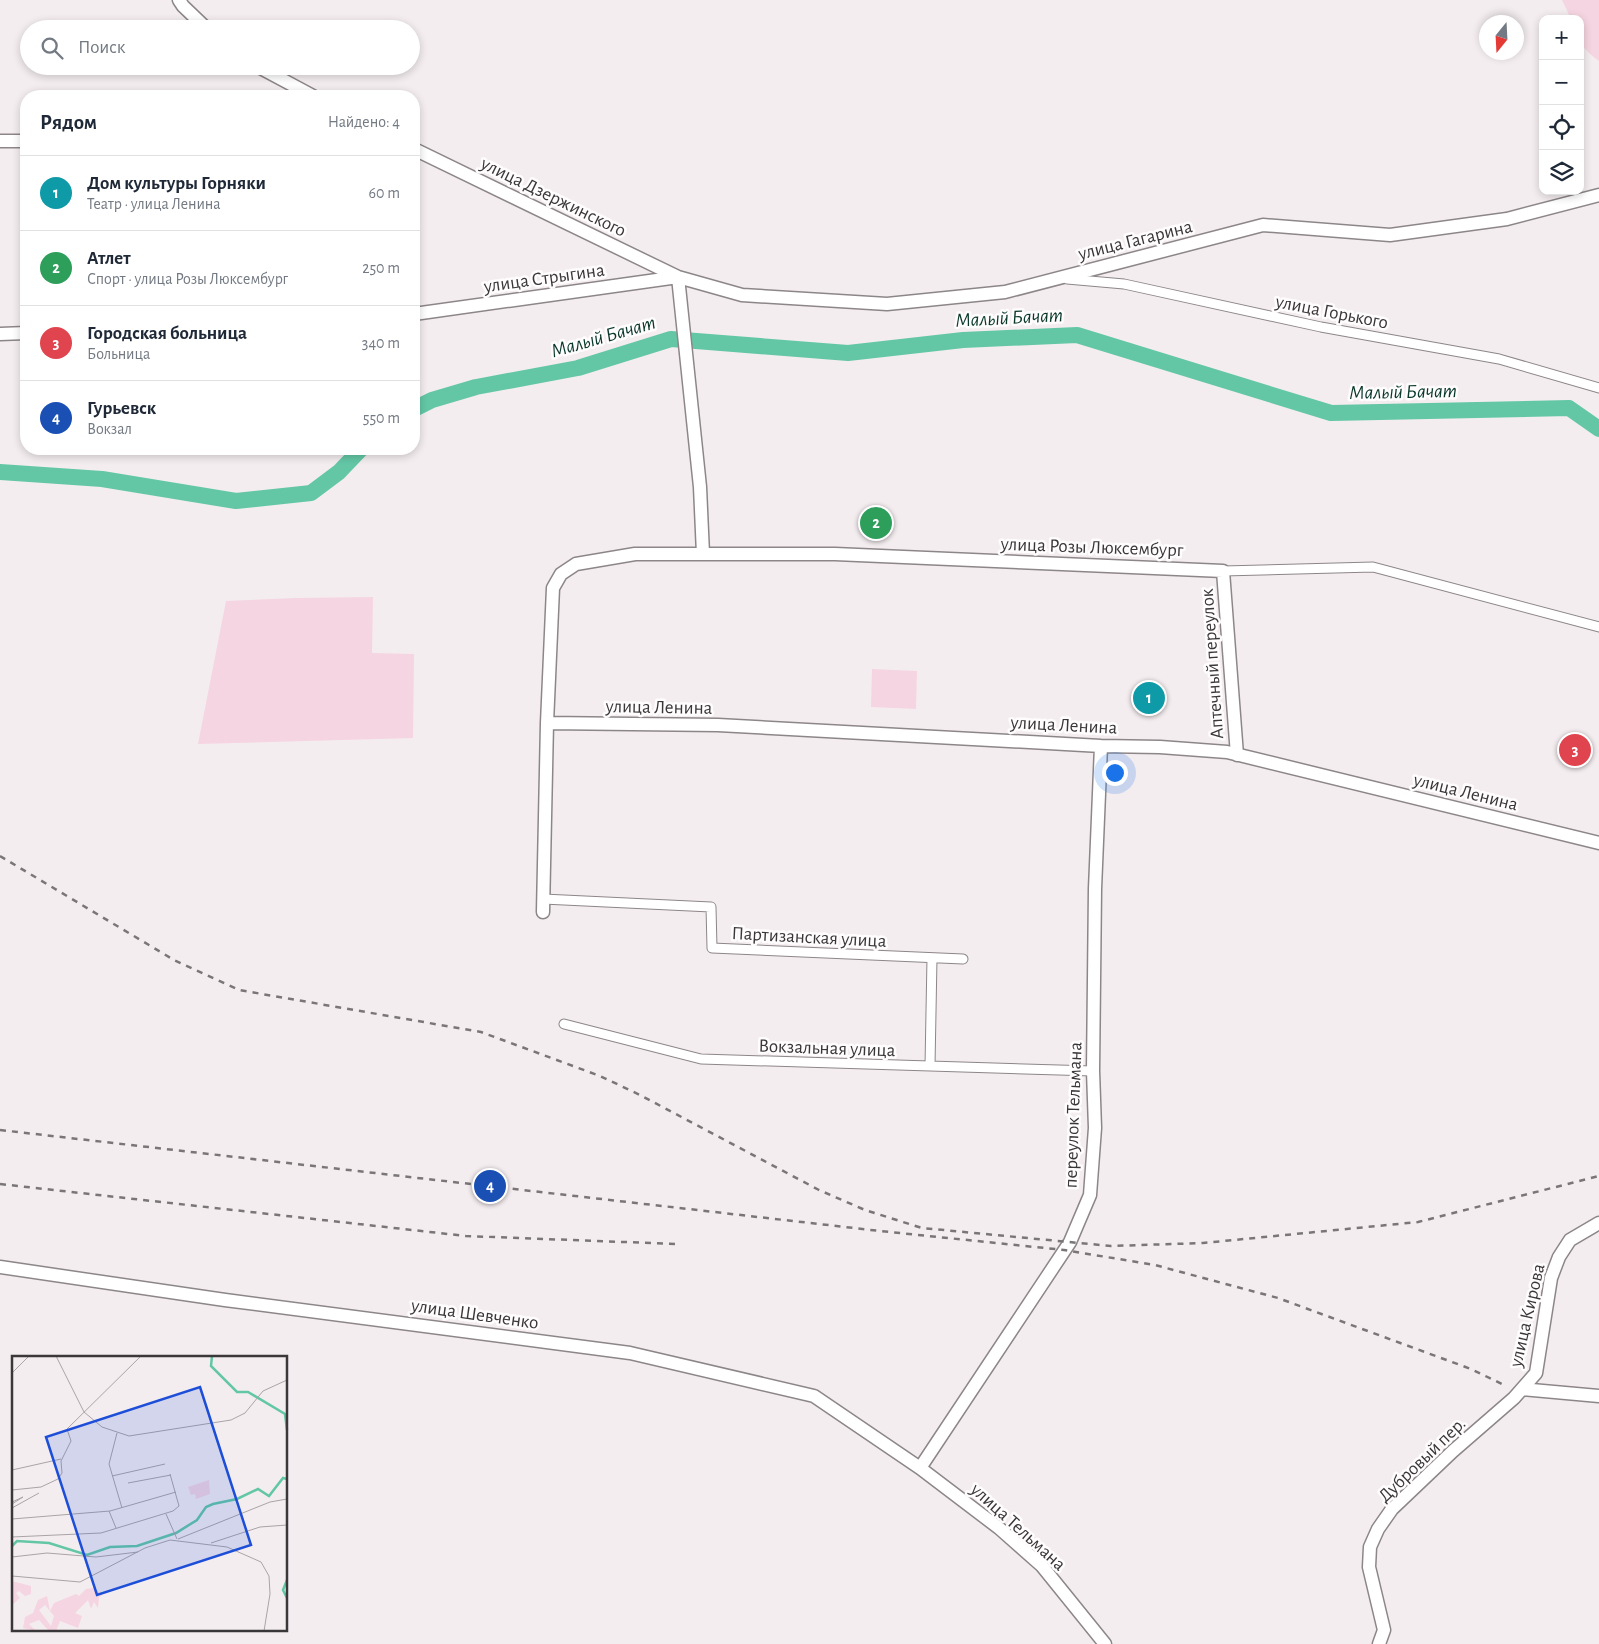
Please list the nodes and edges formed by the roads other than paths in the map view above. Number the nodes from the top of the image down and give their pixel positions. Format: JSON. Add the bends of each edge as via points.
{"nodes":[{"id":1,"x":179,"y":0,"type":"edge"},
{"id":2,"x":198,"y":20,"type":"edge"},
{"id":3,"x":274,"y":75,"type":"edge"},
{"id":4,"x":302,"y":90,"type":"edge"},
{"id":5,"x":0,"y":140,"type":"edge"},
{"id":6,"x":20,"y":141,"type":"edge"},
{"id":7,"x":420,"y":152,"type":"edge"},
{"id":8,"x":1599,"y":195,"type":"edge"},
{"id":9,"x":678,"y":278,"type":"junction"},
{"id":10,"x":1056,"y":278,"type":"junction"},
{"id":11,"x":420,"y":313,"type":"edge"},
{"id":12,"x":20,"y":333,"type":"edge"},
{"id":13,"x":0,"y":334,"type":"edge"},
{"id":14,"x":1599,"y":388,"type":"edge"},
{"id":15,"x":703,"y":554,"type":"junction"},
{"id":16,"x":1223,"y":571,"type":"junction"},
{"id":17,"x":1599,"y":627,"type":"edge"},
{"id":18,"x":547,"y":723,"type":"junction"},
{"id":19,"x":1101,"y":746,"type":"junction"},
{"id":20,"x":1237,"y":755,"type":"junction"},
{"id":21,"x":1599,"y":843,"type":"edge"},
{"id":22,"x":543,"y":899,"type":"junction"},
{"id":23,"x":543,"y":912,"type":"dead end"},
{"id":24,"x":932,"y":958,"type":"junction"},
{"id":25,"x":963,"y":959,"type":"dead end"},
{"id":26,"x":564,"y":1024,"type":"dead end"},
{"id":27,"x":930,"y":1066,"type":"junction"},
{"id":28,"x":1093,"y":1071,"type":"junction"},
{"id":29,"x":1599,"y":1224,"type":"edge"},
{"id":30,"x":0,"y":1267,"type":"edge"},
{"id":31,"x":1518,"y":1394,"type":"junction"},
{"id":32,"x":1599,"y":1396,"type":"edge"},
{"id":33,"x":920,"y":1468,"type":"junction"},
{"id":34,"x":1105,"y":1644,"type":"edge"},
{"id":35,"x":1379,"y":1644,"type":"edge"}],
"edges":[{"from":1,"to":2,"type":"street"},
{"from":3,"to":4,"type":"street"},
{"from":5,"to":6,"type":"street"},
{"from":7,"to":9,"type":"street","name":"улица Дзержинского"},
{"from":8,"to":10,"type":"street","name":"улица Гагарина","via":[[1507,219],[1390,235],[1263,225]]},
{"from":9,"to":10,"type":"street","name":"улица Гагарина","via":[[742,295],[887,304],[1006,292]]},
{"from":9,"to":11,"type":"street","name":"улица Стрыгина"},
{"from":9,"to":15,"type":"street","via":[[700,487]]},
{"from":10,"to":14,"type":"street","name":"улица Горького","via":[[1124,284],[1321,327],[1499,359]]},
{"from":12,"to":13,"type":"street"},
{"from":15,"to":16,"type":"street","name":"улица Розы Люксембург","via":[[835,554]]},
{"from":15,"to":18,"type":"street","name":"улица Розы Люксембург","via":[[635,554],[576,564],[561,574],[553,588]]},
{"from":16,"to":17,"type":"street","name":"улица Розы Люксембург","via":[[1373,566]]},
{"from":16,"to":20,"type":"street","name":"Аптечный переулок"},
{"from":18,"to":19,"type":"street","name":"улица Ленина","via":[[718,725]]},
{"from":18,"to":22,"type":"street"},
{"from":19,"to":20,"type":"street","name":"улица Ленина","via":[[1160,747]]},
{"from":19,"to":28,"type":"street","name":"переулок Тельмана"},
{"from":20,"to":21,"type":"street","name":"улица Ленина"},
{"from":22,"to":23,"type":"street"},
{"from":22,"to":24,"type":"street","name":"Партизанская улица","via":[[711,907],[712,948]]},
{"from":24,"to":25,"type":"street","name":"Партизанская улица"},
{"from":24,"to":27,"type":"street"},
{"from":26,"to":27,"type":"street","name":"Вокзальная улица","via":[[701,1060]]},
{"from":27,"to":28,"type":"street","name":"Вокзальная улица"},
{"from":28,"to":33,"type":"street","name":"переулок Тельмана","via":[[1095,1128],[1090,1195],[1070,1242]]},
{"from":29,"to":31,"type":"street","name":"улица Кирова","via":[[1570,1240],[1559,1257],[1551,1278],[1536,1373]]},
{"from":30,"to":33,"type":"street","name":"улица Шевченко","via":[[630,1354],[814,1396]]},
{"from":31,"to":32,"type":"street"},
{"from":31,"to":35,"type":"street","name":"Дубровый пер.","via":[[1392,1508],[1378,1529],[1370,1547],[1369,1567],[1384,1630]]},
{"from":33,"to":34,"type":"street","name":"улица Тельмана","via":[[999,1528],[1042,1566]]}]}
